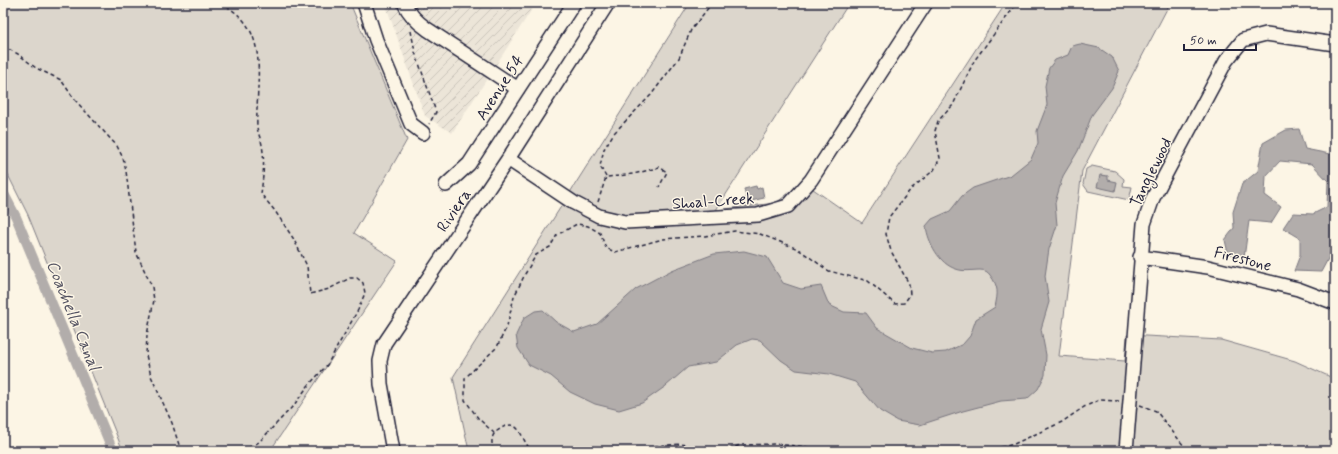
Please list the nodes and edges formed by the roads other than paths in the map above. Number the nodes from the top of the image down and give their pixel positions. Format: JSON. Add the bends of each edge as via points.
{"nodes":[{"id":1,"x":364,"y":3,"type":"edge"},
{"id":2,"x":404,"y":3,"type":"edge"},
{"id":3,"x":574,"y":3,"type":"edge"},
{"id":4,"x":608,"y":3,"type":"edge"},
{"id":5,"x":926,"y":3,"type":"edge"},
{"id":6,"x":1335,"y":44,"type":"edge"},
{"id":7,"x":518,"y":89,"type":"junction"},
{"id":8,"x":423,"y":134,"type":"road end"},
{"id":9,"x":508,"y":159,"type":"junction"},
{"id":10,"x":446,"y":185,"type":"dead end"},
{"id":11,"x":1140,"y":257,"type":"junction"},
{"id":12,"x":1335,"y":303,"type":"edge"},
{"id":13,"x":393,"y":451,"type":"edge"},
{"id":14,"x":1126,"y":451,"type":"edge"}],
"edges":[{"from":1,"to":8,"type":"street","via":[[376,40],[411,124]]},
{"from":2,"to":7,"type":"street","via":[[416,21]]},
{"from":3,"to":7,"type":"street","name":"Avenue 54"},
{"from":4,"to":9,"type":"street","name":"Riviera"},
{"from":5,"to":9,"type":"street","name":"Shoal-Creek","via":[[811,180],[788,206],[758,215],[625,222],[598,216]]},
{"from":6,"to":11,"type":"street","name":"Tanglewood","via":[[1266,34],[1243,40],[1226,61],[1153,198],[1144,224]]},
{"from":7,"to":10,"type":"street","name":"Avenue 54","via":[[469,164]]},
{"from":9,"to":13,"type":"street","name":"Riviera","via":[[384,344],[380,362],[381,384]]},
{"from":11,"to":12,"type":"street","name":"Firestone","via":[[1208,267],[1298,289]]},
{"from":11,"to":14,"type":"street","name":"Tanglewood"}]}
